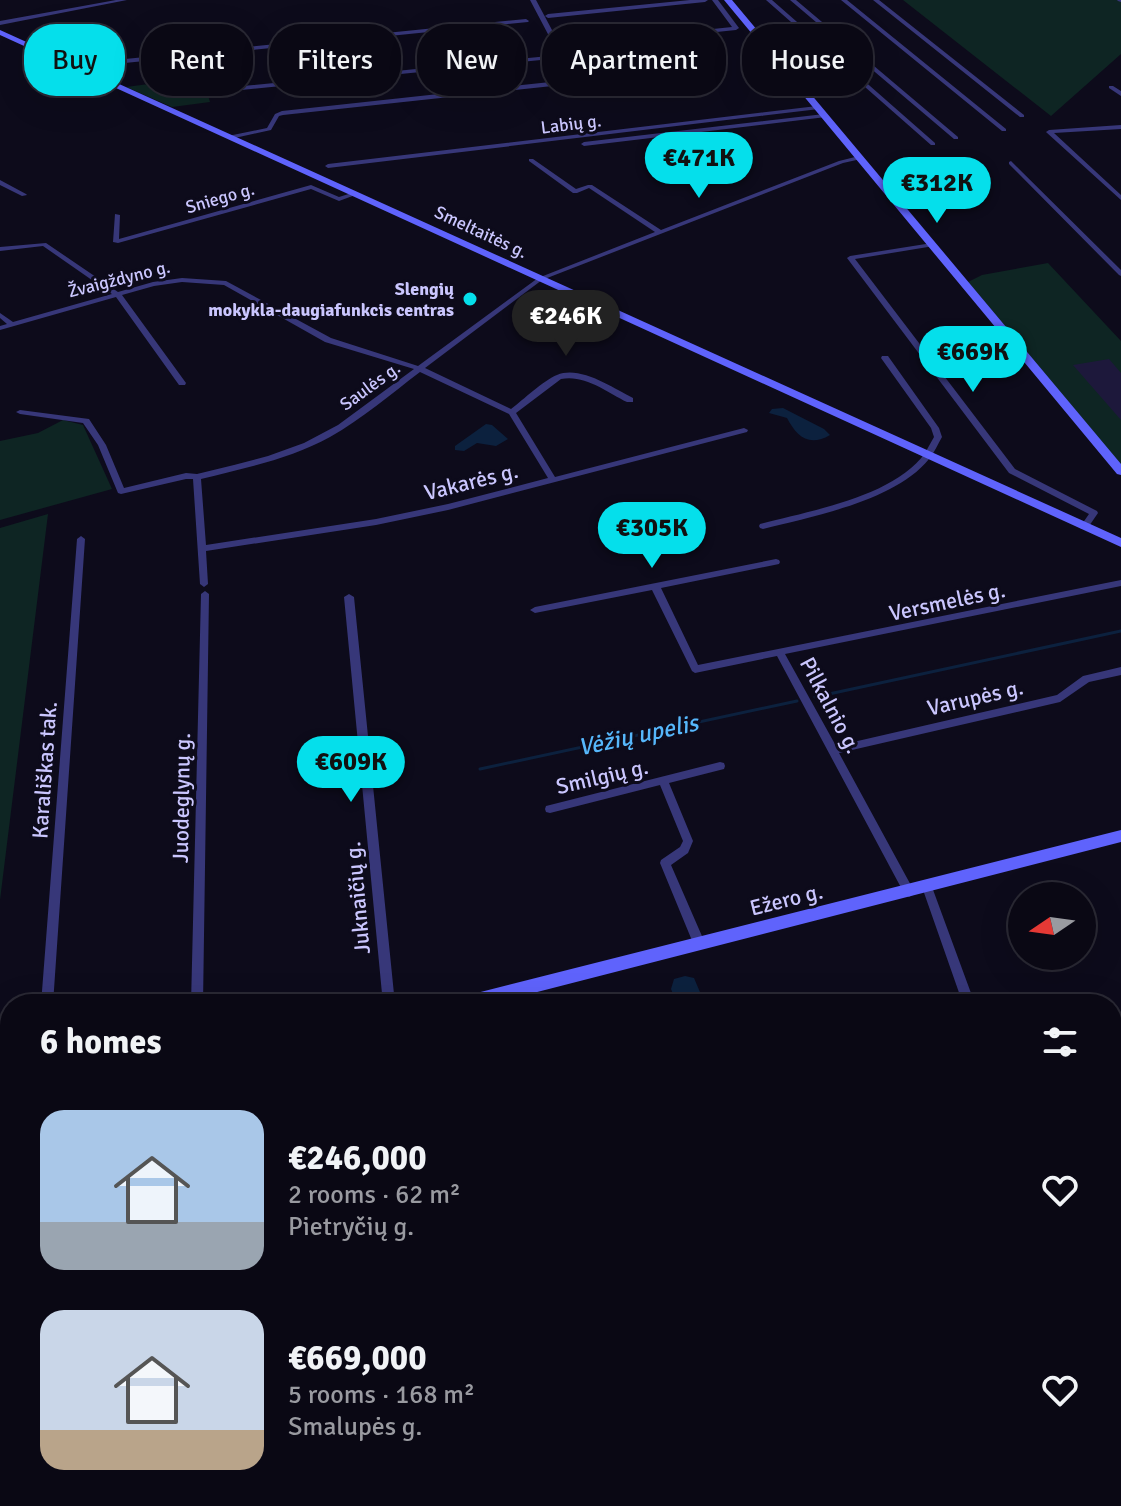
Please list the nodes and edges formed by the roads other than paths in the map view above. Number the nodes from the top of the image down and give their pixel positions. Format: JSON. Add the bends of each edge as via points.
{"nodes":[{"id":1,"x":124,"y":0,"type":"edge"},
{"id":2,"x":533,"y":0,"type":"edge"},
{"id":3,"x":705,"y":0,"type":"edge"},
{"id":4,"x":715,"y":0,"type":"edge"},
{"id":5,"x":728,"y":0,"type":"edge"},
{"id":6,"x":769,"y":0,"type":"edge"},
{"id":7,"x":793,"y":0,"type":"edge"},
{"id":8,"x":844,"y":0,"type":"edge"},
{"id":9,"x":876,"y":0,"type":"edge"},
{"id":10,"x":548,"y":16,"type":"dead end"},
{"id":11,"x":526,"y":21,"type":"dead end"},
{"id":12,"x":0,"y":23,"type":"edge"},
{"id":13,"x":546,"y":24,"type":"edge"},
{"id":14,"x":726,"y":31,"type":"edge"},
{"id":15,"x":0,"y":32,"type":"edge"},
{"id":16,"x":24,"y":43,"type":"edge"},
{"id":17,"x":542,"y":58,"type":"edge"},
{"id":18,"x":125,"y":61,"type":"edge"},
{"id":19,"x":542,"y":85,"type":"edge"},
{"id":20,"x":253,"y":87,"type":"edge"},
{"id":21,"x":1111,"y":87,"type":"dead end"},
{"id":22,"x":125,"y":90,"type":"edge"},
{"id":23,"x":1121,"y":94,"type":"edge"},
{"id":24,"x":821,"y":112,"type":"junction"},
{"id":25,"x":1022,"y":116,"type":"dead end"},
{"id":26,"x":1121,"y":127,"type":"edge"},
{"id":27,"x":1004,"y":130,"type":"dead end"},
{"id":28,"x":230,"y":137,"type":"junction"},
{"id":29,"x":956,"y":138,"type":"dead end"},
{"id":30,"x":584,"y":144,"type":"dead end"},
{"id":31,"x":933,"y":144,"type":"dead end"},
{"id":32,"x":859,"y":158,"type":"junction"},
{"id":33,"x":531,"y":160,"type":"dead end"},
{"id":34,"x":1011,"y":163,"type":"dead end"},
{"id":35,"x":328,"y":166,"type":"dead end"},
{"id":36,"x":0,"y":182,"type":"edge"},
{"id":37,"x":355,"y":194,"type":"junction"},
{"id":38,"x":24,"y":195,"type":"dead end"},
{"id":39,"x":1121,"y":198,"type":"edge"},
{"id":40,"x":117,"y":215,"type":"dead end"},
{"id":41,"x":660,"y":232,"type":"junction"},
{"id":42,"x":932,"y":245,"type":"junction"},
{"id":43,"x":0,"y":249,"type":"edge"},
{"id":44,"x":1121,"y":274,"type":"edge"},
{"id":45,"x":540,"y":279,"type":"junction"},
{"id":46,"x":117,"y":294,"type":"junction"},
{"id":47,"x":0,"y":315,"type":"edge"},
{"id":48,"x":13,"y":325,"type":"junction"},
{"id":49,"x":0,"y":328,"type":"edge"},
{"id":50,"x":885,"y":358,"type":"dead end"},
{"id":51,"x":420,"y":369,"type":"junction"},
{"id":52,"x":182,"y":383,"type":"dead end"},
{"id":53,"x":630,"y":400,"type":"dead end"},
{"id":54,"x":20,"y":412,"type":"dead end"},
{"id":55,"x":512,"y":412,"type":"junction"},
{"id":56,"x":744,"y":430,"type":"dead end"},
{"id":57,"x":926,"y":456,"type":"junction"},
{"id":58,"x":1121,"y":471,"type":"edge"},
{"id":59,"x":197,"y":477,"type":"junction"},
{"id":60,"x":552,"y":479,"type":"junction"},
{"id":61,"x":763,"y":526,"type":"dead end"},
{"id":62,"x":1084,"y":527,"type":"junction"},
{"id":63,"x":81,"y":539,"type":"dead end"},
{"id":64,"x":1121,"y":543,"type":"edge"},
{"id":65,"x":202,"y":549,"type":"junction"},
{"id":66,"x":776,"y":562,"type":"dead end"},
{"id":67,"x":1121,"y":583,"type":"edge"},
{"id":68,"x":655,"y":586,"type":"junction"},
{"id":69,"x":349,"y":597,"type":"dead end"},
{"id":70,"x":535,"y":610,"type":"dead end"},
{"id":71,"x":780,"y":653,"type":"junction"},
{"id":72,"x":1121,"y":671,"type":"edge"},
{"id":73,"x":833,"y":751,"type":"junction"},
{"id":74,"x":720,"y":766,"type":"dead end"},
{"id":75,"x":664,"y":782,"type":"junction"},
{"id":76,"x":550,"y":809,"type":"dead end"},
{"id":77,"x":1120,"y":838,"type":"edge"},
{"id":78,"x":927,"y":887,"type":"junction"},
{"id":79,"x":909,"y":892,"type":"junction"},
{"id":80,"x":699,"y":943,"type":"junction"},
{"id":81,"x":48,"y":994,"type":"edge"},
{"id":82,"x":197,"y":994,"type":"edge"},
{"id":83,"x":388,"y":994,"type":"edge"},
{"id":84,"x":500,"y":994,"type":"edge"},
{"id":85,"x":965,"y":994,"type":"edge"}],
"edges":[{"from":1,"to":12,"type":"street"},
{"from":2,"to":13,"type":"street"},
{"from":3,"to":10,"type":"street"},
{"from":4,"to":14,"type":"street","via":[[737,27]]},
{"from":5,"to":24,"type":"main road"},
{"from":6,"to":31,"type":"street"},
{"from":7,"to":29,"type":"street"},
{"from":8,"to":27,"type":"street"},
{"from":9,"to":25,"type":"street"},
{"from":11,"to":18,"type":"street"},
{"from":15,"to":16,"type":"main road","name":"Smeltaitės g."},
{"from":17,"to":20,"type":"street"},
{"from":19,"to":28,"type":"street","via":[[282,113],[269,129]]},
{"from":21,"to":23,"type":"street"},
{"from":22,"to":28,"type":"main road","name":"Smeltaitės g."},
{"from":24,"to":30,"type":"street"},
{"from":24,"to":32,"type":"main road"},
{"from":24,"to":35,"type":"street","name":"Labių g."},
{"from":26,"to":39,"type":"street","via":[[1049,132]]},
{"from":28,"to":37,"type":"main road","name":"Smeltaitės g."},
{"from":32,"to":41,"type":"street","name":"Saulės g."},
{"from":32,"to":42,"type":"main road"},
{"from":33,"to":41,"type":"street","via":[[575,192],[590,186]]},
{"from":34,"to":44,"type":"street"},
{"from":36,"to":38,"type":"street"},
{"from":37,"to":40,"type":"street","name":"Sniego g.","via":[[339,199],[311,187],[116,242]]},
{"from":37,"to":45,"type":"main road","name":"Smeltaitės g."},
{"from":41,"to":45,"type":"street","name":"Saulės g."},
{"from":42,"to":58,"type":"main road"},
{"from":42,"to":62,"type":"street","via":[[850,258],[1012,471],[1094,513]]},
{"from":43,"to":46,"type":"street","via":[[44,244]]},
{"from":45,"to":51,"type":"street","name":"Saulės g."},
{"from":45,"to":57,"type":"main road","name":"Smeltaitės g."},
{"from":46,"to":48,"type":"street","name":"Žvaigždyno g."},
{"from":46,"to":51,"type":"street","name":"Žvaigždyno g.","via":[[182,280],[226,283],[328,340]]},
{"from":46,"to":52,"type":"street"},
{"from":47,"to":48,"type":"street"},
{"from":48,"to":49,"type":"street","name":"Žvaigždyno g."},
{"from":50,"to":57,"type":"street","via":[[936,430],[937,441]]},
{"from":51,"to":55,"type":"street","name":"Žvaigždyno g."},
{"from":51,"to":59,"type":"street","name":"Saulės g.","via":[[314,444]]},
{"from":53,"to":55,"type":"street","via":[[567,374]]},
{"from":54,"to":59,"type":"street","name":"Saulės g.","via":[[86,421],[121,491]]},
{"from":55,"to":60,"type":"street"},
{"from":56,"to":60,"type":"street","name":"Vakarės g."},
{"from":57,"to":61,"type":"street","via":[[875,495]]},
{"from":57,"to":62,"type":"main road","name":"Smeltaitės g."},
{"from":59,"to":65,"type":"street","name":"Juodeglynų g."},
{"from":60,"to":65,"type":"street","name":"Vakarės g.","via":[[391,519]]},
{"from":62,"to":64,"type":"main road","name":"Smeltaitės g."},
{"from":63,"to":81,"type":"street","name":"Karališkas tak."},
{"from":65,"to":82,"type":"street","name":"Juodeglynų g."},
{"from":66,"to":68,"type":"street"},
{"from":67,"to":71,"type":"street","name":"Versmelės g."},
{"from":68,"to":70,"type":"street"},
{"from":68,"to":71,"type":"street","name":"Pilkalnio g.","via":[[695,669]]},
{"from":69,"to":83,"type":"street","name":"Juknaičių g."},
{"from":71,"to":73,"type":"street","name":"Pilkalnio g."},
{"from":72,"to":73,"type":"street","name":"Varupės g.","via":[[1086,679],[1060,698]]},
{"from":73,"to":79,"type":"street","name":"Pilkalnio g."},
{"from":74,"to":75,"type":"street","name":"Smilgių g."},
{"from":75,"to":76,"type":"street","name":"Smilgių g."},
{"from":75,"to":80,"type":"street","name":"Smilgių g.","via":[[688,841],[665,863]]},
{"from":77,"to":78,"type":"main road","name":"Ežero g."},
{"from":78,"to":79,"type":"main road","name":"Ežero g."},
{"from":78,"to":85,"type":"street"},
{"from":79,"to":80,"type":"main road","name":"Ežero g."},
{"from":80,"to":84,"type":"main road","name":"Ežero g."}]}
